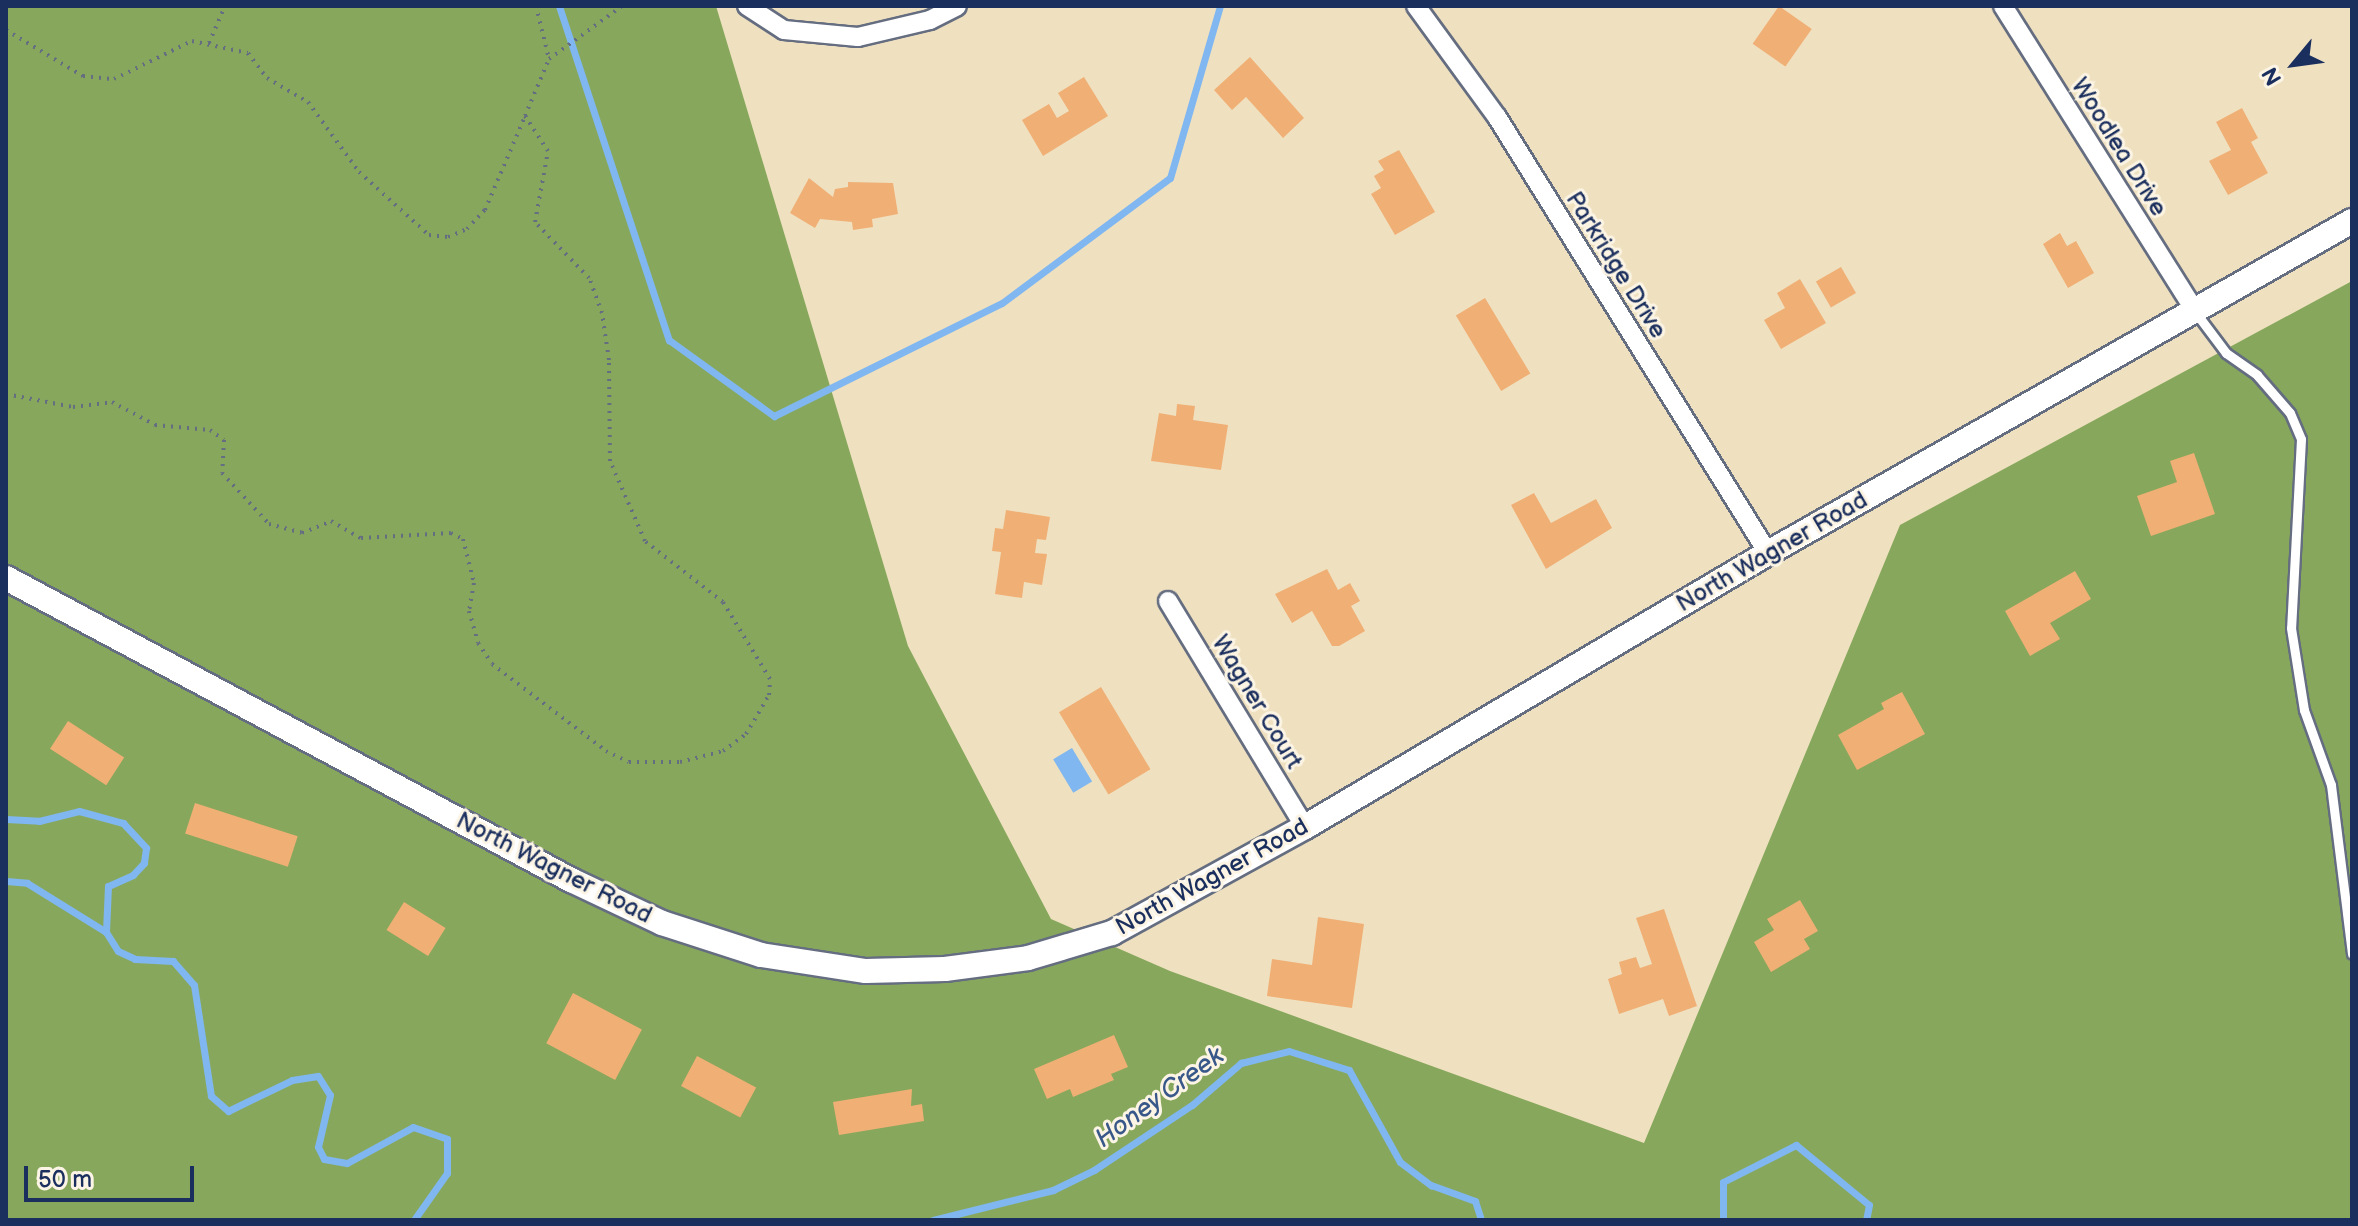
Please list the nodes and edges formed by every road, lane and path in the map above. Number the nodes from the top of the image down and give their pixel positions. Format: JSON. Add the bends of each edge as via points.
{"nodes":[{"id":1,"x":225,"y":6,"type":"edge"},
{"id":2,"x":536,"y":6,"type":"edge"},
{"id":3,"x":622,"y":6,"type":"edge"},
{"id":4,"x":747,"y":6,"type":"edge"},
{"id":5,"x":957,"y":6,"type":"edge"},
{"id":6,"x":1416,"y":6,"type":"edge"},
{"id":7,"x":2003,"y":6,"type":"edge"},
{"id":8,"x":6,"y":30,"type":"edge"},
{"id":9,"x":209,"y":43,"type":"junction"},
{"id":10,"x":549,"y":59,"type":"junction"},
{"id":11,"x":525,"y":116,"type":"junction"},
{"id":12,"x":2352,"y":221,"type":"edge"},
{"id":13,"x":2196,"y":313,"type":"junction"},
{"id":14,"x":6,"y":394,"type":"edge"},
{"id":15,"x":1768,"y":553,"type":"junction"},
{"id":16,"x":6,"y":578,"type":"edge"},
{"id":17,"x":1168,"y":601,"type":"dead end"},
{"id":18,"x":1305,"y":827,"type":"junction"},
{"id":19,"x":2352,"y":954,"type":"edge"}],
"edges":[{"from":1,"to":9,"type":"path"},
{"from":2,"to":10,"type":"path"},
{"from":3,"to":10,"type":"path"},
{"from":4,"to":5,"type":"street","via":[[784,30],[858,37],[930,20]]},
{"from":6,"to":15,"type":"street","name":"Parkridge Drive","via":[[1497,117]]},
{"from":7,"to":13,"type":"street","name":"Woodlea Drive"},
{"from":8,"to":9,"type":"path","via":[[83,76],[114,79],[192,41]]},
{"from":9,"to":11,"type":"path","via":[[248,53],[267,78],[308,102],[359,172],[429,235],[448,237],[467,229],[485,210]]},
{"from":10,"to":11,"type":"path"},
{"from":11,"to":14,"type":"path","via":[[548,151],[535,222],[589,278],[602,313],[609,360],[610,461],[625,501],[645,541],[723,602],[770,679],[769,695],[746,734],[723,751],[680,762],[629,762],[606,751],[492,664],[478,643],[469,611],[474,583],[463,539],[451,533],[361,538],[331,521],[302,533],[269,524],[222,473],[224,440],[210,430],[155,425],[112,402],[73,407]]},
{"from":12,"to":13,"type":"street","name":"North Wagner Road"},
{"from":13,"to":15,"type":"street","name":"North Wagner Road"},
{"from":13,"to":19,"type":"lane","via":[[2226,353],[2257,375],[2290,413],[2301,439],[2291,628],[2304,710],[2331,785]]},
{"from":15,"to":18,"type":"street","name":"North Wagner Road"},
{"from":16,"to":18,"type":"street","name":"North Wagner Road","via":[[571,880],[662,923],[761,955],[866,971],[945,969],[1028,958],[1112,933]]},
{"from":17,"to":18,"type":"street","name":"Wagner Court"}]}
